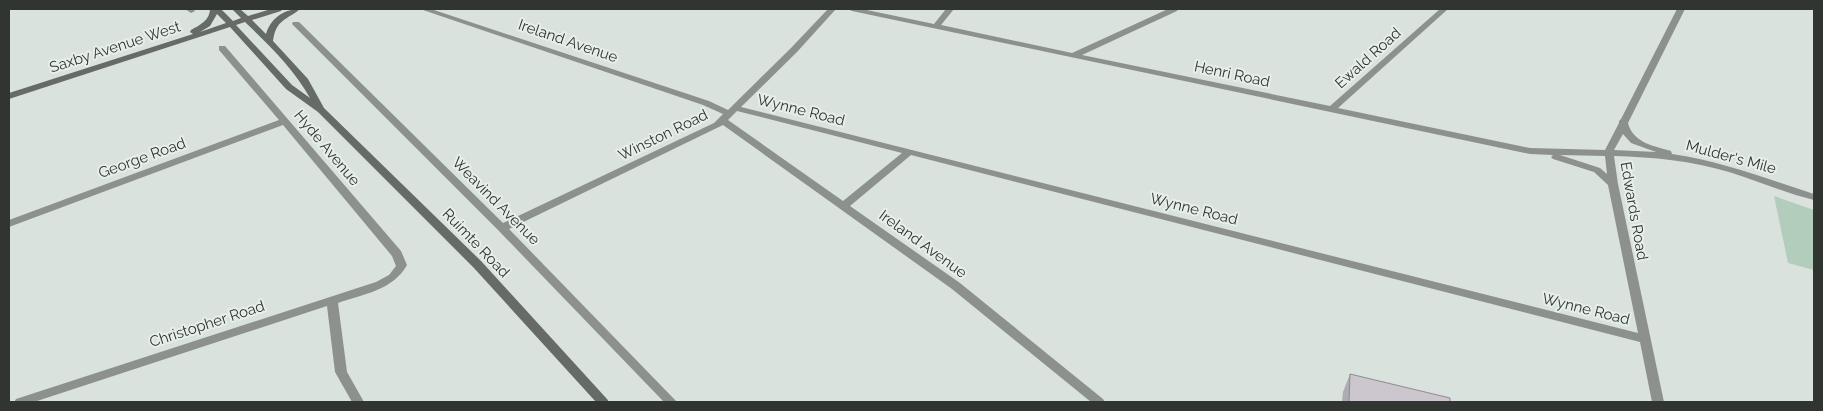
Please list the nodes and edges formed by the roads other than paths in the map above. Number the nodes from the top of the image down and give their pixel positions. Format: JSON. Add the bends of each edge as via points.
{"nodes":[{"id":1,"x":215,"y":9,"type":"edge"},
{"id":2,"x":236,"y":9,"type":"edge"},
{"id":3,"x":278,"y":9,"type":"edge"},
{"id":4,"x":296,"y":9,"type":"edge"},
{"id":5,"x":424,"y":9,"type":"edge"},
{"id":6,"x":832,"y":9,"type":"edge"},
{"id":7,"x":852,"y":9,"type":"edge"},
{"id":8,"x":950,"y":9,"type":"edge"},
{"id":9,"x":1174,"y":9,"type":"edge"},
{"id":10,"x":1444,"y":9,"type":"edge"},
{"id":11,"x":1681,"y":9,"type":"edge"},
{"id":12,"x":246,"y":18,"type":"junction"},
{"id":13,"x":229,"y":24,"type":"junction"},
{"id":14,"x":296,"y":24,"type":"dead end"},
{"id":15,"x":936,"y":26,"type":"junction"},
{"id":16,"x":181,"y":40,"type":"junction"},
{"id":17,"x":269,"y":41,"type":"junction"},
{"id":18,"x":222,"y":48,"type":"dead end"},
{"id":19,"x":1074,"y":55,"type":"junction"},
{"id":20,"x":9,"y":96,"type":"edge"},
{"id":21,"x":1332,"y":109,"type":"junction"},
{"id":22,"x":321,"y":110,"type":"junction"},
{"id":23,"x":729,"y":114,"type":"junction"},
{"id":24,"x":285,"y":121,"type":"junction"},
{"id":25,"x":1623,"y":121,"type":"junction"},
{"id":26,"x":1530,"y":151,"type":"junction"},
{"id":27,"x":1609,"y":152,"type":"junction"},
{"id":28,"x":908,"y":153,"type":"junction"},
{"id":29,"x":1687,"y":159,"type":"junction"},
{"id":30,"x":1613,"y":184,"type":"junction"},
{"id":31,"x":1814,"y":197,"type":"edge"},
{"id":32,"x":844,"y":206,"type":"junction"},
{"id":33,"x":9,"y":224,"type":"edge"},
{"id":34,"x":502,"y":228,"type":"junction"},
{"id":35,"x":399,"y":270,"type":"joint"},
{"id":36,"x":332,"y":300,"type":"junction"},
{"id":37,"x":1644,"y":339,"type":"junction"},
{"id":38,"x":38,"y":399,"type":"edge"},
{"id":39,"x":20,"y":402,"type":"edge"},
{"id":40,"x":358,"y":402,"type":"edge"},
{"id":41,"x":603,"y":402,"type":"edge"},
{"id":42,"x":671,"y":402,"type":"edge"},
{"id":43,"x":1098,"y":402,"type":"edge"},
{"id":44,"x":1658,"y":402,"type":"edge"}],
"edges":[{"from":1,"to":13,"type":"main road","name":"Ruimte Road"},
{"from":1,"to":16,"type":"main road","via":[[207,24]]},
{"from":2,"to":12,"type":"main road","name":"Ruimte Road"},
{"from":3,"to":12,"type":"main road","name":"Saxby Avenue West"},
{"from":4,"to":17,"type":"main road","via":[[273,25]]},
{"from":5,"to":23,"type":"street","name":"Ireland Avenue","via":[[706,103]]},
{"from":6,"to":23,"type":"street","name":"Winston Road"},
{"from":7,"to":15,"type":"street","name":"Henri Road"},
{"from":8,"to":15,"type":"street"},
{"from":9,"to":19,"type":"street"},
{"from":10,"to":21,"type":"street","name":"Ewald Road"},
{"from":11,"to":25,"type":"street","name":"Edwards Road"},
{"from":12,"to":13,"type":"main road","name":"Saxby Avenue West"},
{"from":12,"to":17,"type":"main road","name":"Ruimte Road"},
{"from":13,"to":16,"type":"main road","name":"Saxby Avenue West"},
{"from":13,"to":22,"type":"main road","name":"Ruimte Road","via":[[289,87]]},
{"from":14,"to":34,"type":"street","name":"Weavind Avenue"},
{"from":15,"to":19,"type":"street","name":"Henri Road"},
{"from":16,"to":20,"type":"main road","name":"Saxby Avenue West"},
{"from":17,"to":22,"type":"main road","name":"Ruimte Road","via":[[305,81]]},
{"from":18,"to":24,"type":"street","name":"Hyde Avenue"},
{"from":19,"to":21,"type":"street","name":"Henri Road"},
{"from":21,"to":26,"type":"street","name":"Henri Road"},
{"from":22,"to":41,"type":"main road","name":"Ruimte Road","via":[[477,264]]},
{"from":23,"to":28,"type":"street","name":"Wynne Road"},
{"from":23,"to":32,"type":"street","name":"Ireland Avenue"},
{"from":23,"to":34,"type":"street","name":"Winston Road","via":[[704,132]]},
{"from":24,"to":33,"type":"street","name":"George Road"},
{"from":24,"to":35,"type":"street","name":"Hyde Avenue","via":[[397,254],[402,265]]},
{"from":25,"to":27,"type":"street","name":"Edwards Road"},
{"from":25,"to":29,"type":"street","via":[[1626,133],[1639,142]]},
{"from":26,"to":27,"type":"street","name":"Henri Road"},
{"from":26,"to":30,"type":"street","via":[[1586,166],[1603,174]]},
{"from":27,"to":29,"type":"street","name":"Mulder's Mile"},
{"from":27,"to":30,"type":"street","name":"Edwards Road"},
{"from":28,"to":32,"type":"street"},
{"from":28,"to":37,"type":"street","name":"Wynne Road"},
{"from":29,"to":31,"type":"street","name":"Mulder's Mile"},
{"from":30,"to":37,"type":"street","name":"Edwards Road"},
{"from":32,"to":43,"type":"street","name":"Ireland Avenue","via":[[956,286]]},
{"from":34,"to":42,"type":"street","name":"Weavind Avenue"},
{"from":35,"to":36,"type":"street","name":"Christopher Road","via":[[380,285]]},
{"from":36,"to":38,"type":"street","name":"Christopher Road"},
{"from":36,"to":40,"type":"street","via":[[341,372]]},
{"from":37,"to":44,"type":"street","name":"Edwards Road"},
{"from":38,"to":39,"type":"street","name":"Christopher Road"}]}
